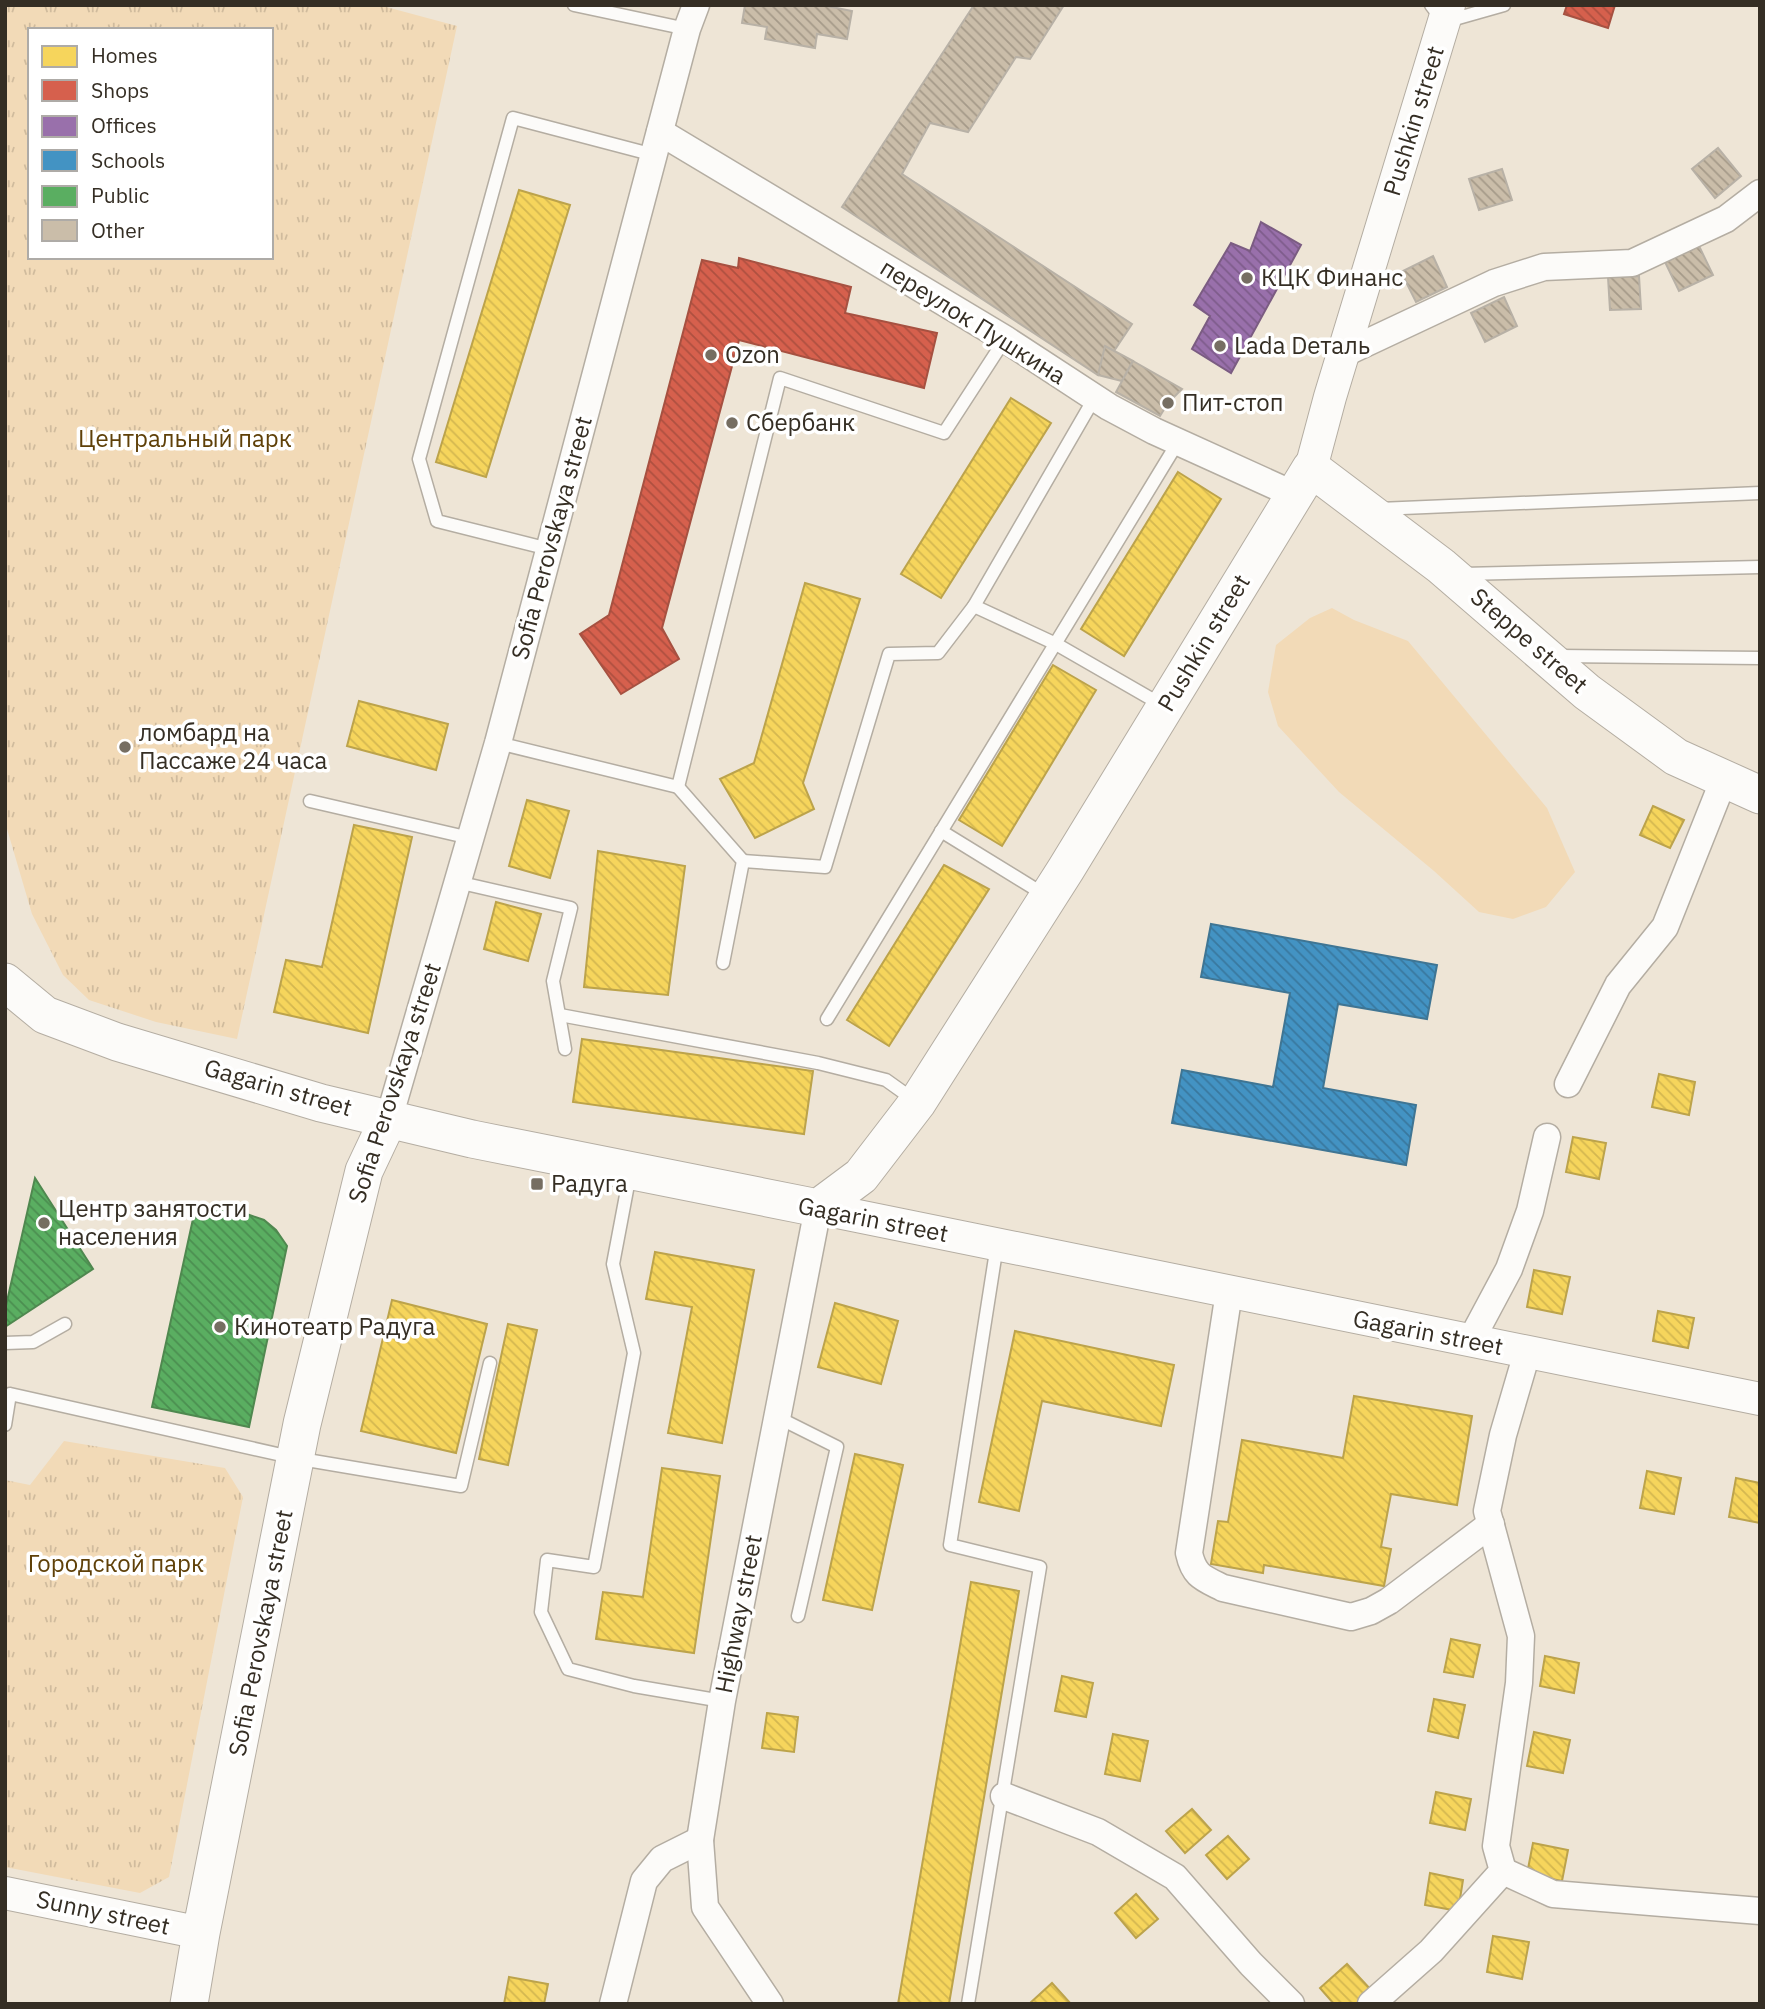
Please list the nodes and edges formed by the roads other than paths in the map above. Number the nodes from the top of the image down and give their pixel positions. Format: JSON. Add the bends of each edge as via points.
{"nodes":[{"id":1,"x":574,"y":5,"type":"edge"},
{"id":2,"x":1504,"y":5,"type":"edge"},
{"id":3,"x":627,"y":10,"type":"edge"},
{"id":4,"x":1442,"y":11,"type":"edge"},
{"id":5,"x":692,"y":17,"type":"edge"},
{"id":6,"x":657,"y":144,"type":"junction"},
{"id":7,"x":1760,"y":192,"type":"edge"},
{"id":8,"x":1005,"y":339,"type":"junction"},
{"id":9,"x":1343,"y":354,"type":"junction"},
{"id":10,"x":1095,"y":397,"type":"junction"},
{"id":11,"x":1178,"y":442,"type":"junction"},
{"id":12,"x":1303,"y":482,"type":"junction"},
{"id":13,"x":1760,"y":493,"type":"edge"},
{"id":14,"x":1366,"y":510,"type":"junction"},
{"id":15,"x":549,"y":549,"type":"junction"},
{"id":16,"x":1760,"y":567,"type":"edge"},
{"id":17,"x":1450,"y":574,"type":"junction"},
{"id":18,"x":974,"y":606,"type":"junction"},
{"id":19,"x":1055,"y":644,"type":"junction"},
{"id":20,"x":1545,"y":656,"type":"junction"},
{"id":21,"x":1760,"y":657,"type":"edge"},
{"id":22,"x":1165,"y":707,"type":"junction"},
{"id":23,"x":498,"y":743,"type":"junction"},
{"id":24,"x":1724,"y":779,"type":"junction"},
{"id":25,"x":678,"y":787,"type":"junction"},
{"id":26,"x":1760,"y":795,"type":"edge"},
{"id":27,"x":310,"y":801,"type":"dead end"},
{"id":28,"x":941,"y":831,"type":"junction"},
{"id":29,"x":470,"y":838,"type":"junction"},
{"id":30,"x":743,"y":861,"type":"junction"},
{"id":31,"x":457,"y":883,"type":"junction"},
{"id":32,"x":1048,"y":897,"type":"junction"},
{"id":33,"x":723,"y":963,"type":"dead end"},
{"id":34,"x":5,"y":982,"type":"edge"},
{"id":35,"x":559,"y":1015,"type":"junction"},
{"id":36,"x":827,"y":1019,"type":"dead end"},
{"id":37,"x":565,"y":1049,"type":"dead end"},
{"id":38,"x":1568,"y":1084,"type":"dead end"},
{"id":39,"x":917,"y":1103,"type":"junction"},
{"id":40,"x":389,"y":1118,"type":"junction"},
{"id":41,"x":1547,"y":1137,"type":"dead end"},
{"id":42,"x":630,"y":1171,"type":"junction"},
{"id":43,"x":818,"y":1208,"type":"junction"},
{"id":44,"x":997,"y":1245,"type":"junction"},
{"id":45,"x":1229,"y":1292,"type":"junction"},
{"id":46,"x":65,"y":1324,"type":"dead end"},
{"id":47,"x":1470,"y":1342,"type":"junction"},
{"id":48,"x":5,"y":1343,"type":"edge"},
{"id":49,"x":1527,"y":1353,"type":"junction"},
{"id":50,"x":490,"y":1363,"type":"dead end"},
{"id":51,"x":1760,"y":1399,"type":"edge"},
{"id":52,"x":777,"y":1417,"type":"junction"},
{"id":53,"x":5,"y":1425,"type":"edge"},
{"id":54,"x":295,"y":1458,"type":"junction"},
{"id":55,"x":1491,"y":1524,"type":"junction"},
{"id":56,"x":798,"y":1616,"type":"dead end"},
{"id":57,"x":722,"y":1701,"type":"junction"},
{"id":58,"x":1004,"y":1796,"type":"junction"},
{"id":59,"x":700,"y":1840,"type":"junction"},
{"id":60,"x":1503,"y":1871,"type":"junction"},
{"id":61,"x":5,"y":1893,"type":"edge"},
{"id":62,"x":1760,"y":1911,"type":"edge"},
{"id":63,"x":201,"y":1933,"type":"junction"},
{"id":64,"x":189,"y":2004,"type":"edge"},
{"id":65,"x":613,"y":2004,"type":"edge"},
{"id":66,"x":770,"y":2004,"type":"edge"},
{"id":67,"x":968,"y":2004,"type":"edge"},
{"id":68,"x":1291,"y":2004,"type":"edge"},
{"id":69,"x":1371,"y":2004,"type":"edge"}],
"edges":[{"from":1,"to":3,"type":"lane"},
{"from":2,"to":4,"type":"lane"},
{"from":3,"to":5,"type":"lane"},
{"from":4,"to":9,"type":"street","name":"Pushkin street"},
{"from":5,"to":6,"type":"street","name":"Sofia Perovskaya street"},
{"from":6,"to":8,"type":"street","name":"переулок Пушкина"},
{"from":6,"to":15,"type":"street","name":"Sofia Perovskaya street"},
{"from":6,"to":15,"type":"lane","via":[[513,118],[419,460],[437,521]]},
{"from":7,"to":9,"type":"street","via":[[1727,219],[1632,263],[1544,267],[1494,283]]},
{"from":8,"to":10,"type":"street","name":"переулок Пушкина"},
{"from":8,"to":25,"type":"lane","via":[[944,433],[780,378]]},
{"from":9,"to":12,"type":"street","name":"Pushkin street"},
{"from":10,"to":11,"type":"street","name":"переулок Пушкина"},
{"from":10,"to":18,"type":"lane"},
{"from":11,"to":12,"type":"street","name":"переулок Пушкина"},
{"from":11,"to":19,"type":"lane"},
{"from":12,"to":14,"type":"main road","name":"Steppe street"},
{"from":12,"to":22,"type":"main road","name":"Pushkin street"},
{"from":13,"to":14,"type":"lane"},
{"from":14,"to":17,"type":"main road","name":"Steppe street"},
{"from":15,"to":23,"type":"street","name":"Sofia Perovskaya street"},
{"from":16,"to":17,"type":"lane"},
{"from":17,"to":20,"type":"main road","name":"Steppe street"},
{"from":18,"to":19,"type":"lane"},
{"from":18,"to":30,"type":"lane","via":[[938,653],[889,654],[825,867]]},
{"from":19,"to":22,"type":"lane"},
{"from":19,"to":28,"type":"lane"},
{"from":20,"to":21,"type":"lane"},
{"from":20,"to":24,"type":"main road","name":"Steppe street","via":[[1676,757]]},
{"from":22,"to":32,"type":"main road","name":"Pushkin street"},
{"from":23,"to":25,"type":"lane"},
{"from":23,"to":29,"type":"street","name":"Sofia Perovskaya street"},
{"from":24,"to":26,"type":"main road","name":"Steppe street"},
{"from":24,"to":38,"type":"street","via":[[1665,927],[1618,985]]},
{"from":25,"to":30,"type":"lane"},
{"from":27,"to":29,"type":"lane"},
{"from":28,"to":32,"type":"lane"},
{"from":28,"to":36,"type":"lane"},
{"from":29,"to":31,"type":"street","name":"Sofia Perovskaya street"},
{"from":30,"to":33,"type":"lane"},
{"from":31,"to":35,"type":"lane","via":[[571,908],[554,981]]},
{"from":31,"to":40,"type":"street","name":"Sofia Perovskaya street"},
{"from":32,"to":39,"type":"main road","name":"Pushkin street"},
{"from":34,"to":40,"type":"main road","name":"Gagarin street","via":[[44,1014],[117,1042],[321,1103]]},
{"from":35,"to":37,"type":"lane"},
{"from":35,"to":39,"type":"lane","via":[[875,1077]]},
{"from":39,"to":43,"type":"main road","name":"Pushkin street","via":[[861,1176]]},
{"from":40,"to":42,"type":"main road","name":"Gagarin street"},
{"from":40,"to":54,"type":"main road","name":"Sofia Perovskaya street","via":[[364,1171]]},
{"from":41,"to":47,"type":"street","via":[[1530,1211],[1509,1269]]},
{"from":42,"to":43,"type":"main road","name":"Gagarin street"},
{"from":42,"to":57,"type":"lane","via":[[613,1264],[634,1353],[594,1567],[547,1560],[541,1612],[568,1669]]},
{"from":43,"to":44,"type":"street","name":"Gagarin street"},
{"from":43,"to":52,"type":"street","name":"Highway street"},
{"from":44,"to":45,"type":"street","name":"Gagarin street"},
{"from":44,"to":58,"type":"lane","via":[[950,1545],[1040,1567]]},
{"from":45,"to":47,"type":"street","name":"Gagarin street"},
{"from":45,"to":55,"type":"street","via":[[1189,1553],[1193,1570],[1223,1588],[1351,1617],[1389,1601]]},
{"from":46,"to":48,"type":"lane","via":[[33,1342]]},
{"from":47,"to":49,"type":"street","name":"Gagarin street"},
{"from":49,"to":51,"type":"street","name":"Gagarin street"},
{"from":49,"to":55,"type":"street","via":[[1487,1511]]},
{"from":50,"to":54,"type":"lane","via":[[461,1486]]},
{"from":52,"to":56,"type":"lane","via":[[837,1447]]},
{"from":52,"to":57,"type":"street","name":"Highway street"},
{"from":53,"to":54,"type":"lane","via":[[10,1394]]},
{"from":54,"to":63,"type":"main road","name":"Sofia Perovskaya street"},
{"from":55,"to":60,"type":"street","via":[[1521,1636],[1520,1683],[1496,1846]]},
{"from":57,"to":59,"type":"street","name":"Highway street"},
{"from":58,"to":67,"type":"lane"},
{"from":58,"to":68,"type":"street","via":[[1098,1832],[1175,1877]]},
{"from":59,"to":65,"type":"street","via":[[662,1859],[644,1881]]},
{"from":59,"to":66,"type":"street","name":"Highway street","via":[[705,1907]]},
{"from":60,"to":62,"type":"street","via":[[1553,1894]]},
{"from":60,"to":69,"type":"street","via":[[1431,1951]]},
{"from":61,"to":63,"type":"street","name":"Sunny street"},
{"from":63,"to":64,"type":"main road","name":"Sofia Perovskaya street"}]}
